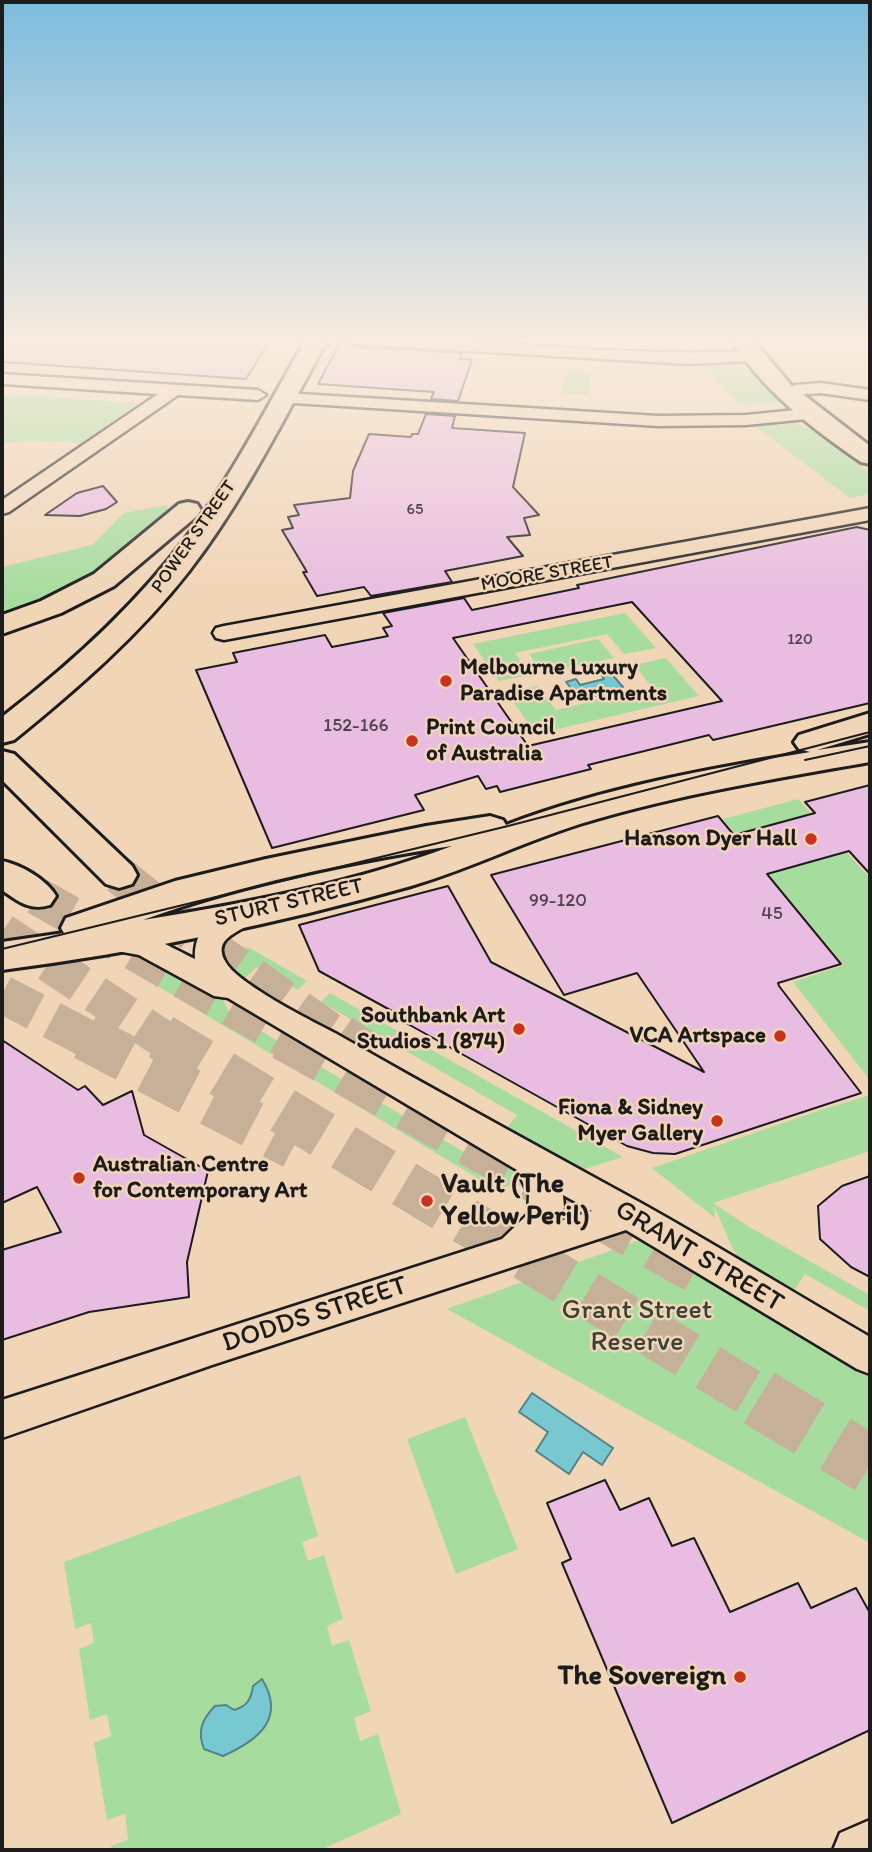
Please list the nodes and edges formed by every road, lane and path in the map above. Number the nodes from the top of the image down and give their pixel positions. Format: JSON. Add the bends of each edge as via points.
{"nodes":[{"id":1,"x":123,"y":425,"type":"edge"},
{"id":2,"x":251,"y":425,"type":"edge"},
{"id":3,"x":829,"y":425,"type":"edge"},
{"id":4,"x":834,"y":425,"type":"edge"},
{"id":5,"x":870,"y":446,"type":"edge"},
{"id":6,"x":870,"y":457,"type":"edge"},
{"id":7,"x":2,"y":508,"type":"edge"},
{"id":8,"x":870,"y":514,"type":"edge"},
{"id":9,"x":5,"y":624,"type":"edge"},
{"id":10,"x":224,"y":633,"type":"dead end"},
{"id":11,"x":20,"y":703,"type":"edge"},
{"id":12,"x":870,"y":723,"type":"edge"},
{"id":13,"x":2,"y":733,"type":"edge"},
{"id":14,"x":870,"y":752,"type":"edge"},
{"id":15,"x":2,"y":761,"type":"edge"},
{"id":16,"x":727,"y":775,"type":"junction"},
{"id":17,"x":568,"y":816,"type":"junction"},
{"id":18,"x":2,"y":873,"type":"edge"},
{"id":19,"x":119,"y":875,"type":"tunnel mouth"},
{"id":20,"x":37,"y":896,"type":"tunnel mouth"},
{"id":21,"x":246,"y":915,"type":"junction"},
{"id":22,"x":110,"y":941,"type":"junction"},
{"id":23,"x":2,"y":956,"type":"edge"},
{"id":24,"x":267,"y":1009,"type":"junction"},
{"id":25,"x":527,"y":1159,"type":"junction"},
{"id":26,"x":629,"y":1214,"type":"junction"},
{"id":27,"x":495,"y":1257,"type":"junction"},
{"id":28,"x":870,"y":1357,"type":"edge"},
{"id":29,"x":2,"y":1419,"type":"edge"},
{"id":30,"x":870,"y":1844,"type":"edge"},
{"id":31,"x":857,"y":1850,"type":"edge"}],
"edges":[{"from":1,"to":7,"type":"street"},
{"from":2,"to":11,"type":"main road","name":"POWER STREET","via":[[206,527],[180,563],[119,634]]},
{"from":3,"to":6,"type":"main road"},
{"from":4,"to":5,"type":"main road"},
{"from":8,"to":10,"type":"street","name":"MOORE STREET"},
{"from":9,"to":11,"type":"main road","name":"POWER STREET","via":[[104,580],[195,499],[182,530],[146,576]]},
{"from":11,"to":13,"type":"main road","name":"POWER STREET"},
{"from":12,"to":16,"type":"main road","name":"STURT STREET"},
{"from":14,"to":16,"type":"main road","name":"STURT STREET"},
{"from":15,"to":19,"type":"main road"},
{"from":16,"to":17,"type":"main road","name":"STURT STREET"},
{"from":17,"to":21,"type":"main road","name":"STURT STREET","via":[[417,872]]},
{"from":17,"to":23,"type":"main road","name":"STURT STREET","via":[[426,838],[188,890]]},
{"from":18,"to":20,"type":"main road"},
{"from":21,"to":22,"type":"main road","name":"STURT STREET"},
{"from":21,"to":24,"type":"street","name":"GRANT STREET","via":[[215,930],[208,945],[209,961],[222,979]]},
{"from":22,"to":23,"type":"main road","name":"STURT STREET"},
{"from":22,"to":24,"type":"street","name":"GRANT STREET","via":[[145,946]]},
{"from":24,"to":25,"type":"street","name":"GRANT STREET"},
{"from":25,"to":26,"type":"street","name":"GRANT STREET"},
{"from":25,"to":27,"type":"street","name":"GRANT STREET","via":[[543,1179],[547,1214],[529,1239]]},
{"from":26,"to":27,"type":"street","name":"DODDS STREET"},
{"from":26,"to":28,"type":"street","name":"GRANT STREET"},
{"from":27,"to":29,"type":"street","name":"DODDS STREET"},
{"from":30,"to":31,"type":"street"}]}
